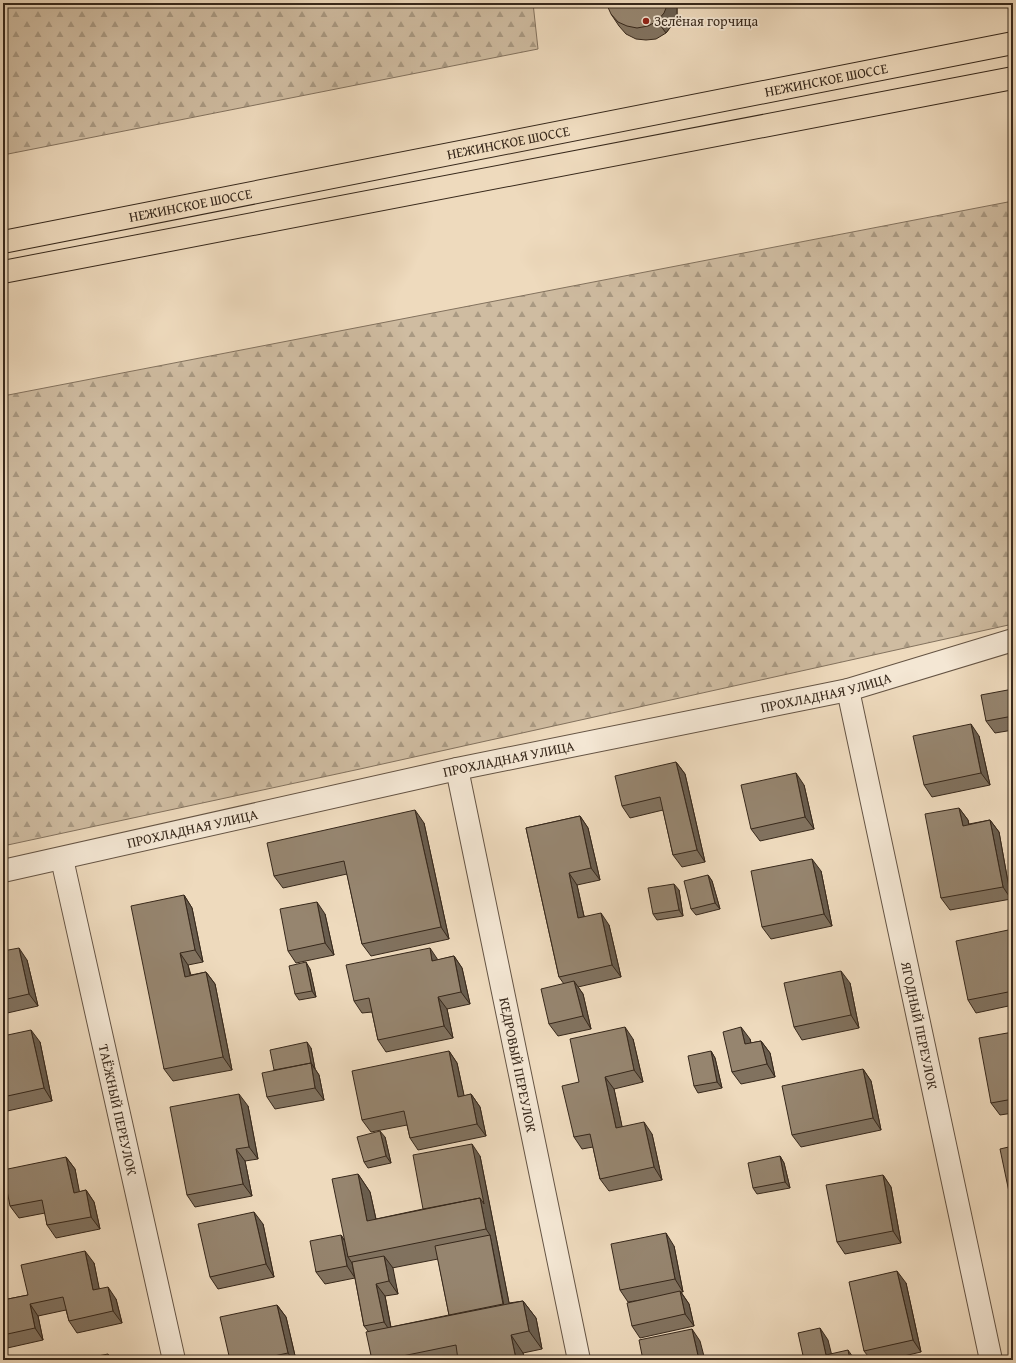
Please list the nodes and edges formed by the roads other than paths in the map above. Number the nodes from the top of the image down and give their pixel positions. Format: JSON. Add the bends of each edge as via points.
{"nodes":[{"id":1,"x":1013,"y":43,"type":"edge"},
{"id":2,"x":1013,"y":78,"type":"edge"},
{"id":3,"x":3,"y":242,"type":"edge"},
{"id":4,"x":3,"y":272,"type":"edge"},
{"id":5,"x":1013,"y":640,"type":"edge"},
{"id":6,"x":848,"y":690,"type":"junction"},
{"id":7,"x":457,"y":769,"type":"junction"},
{"id":8,"x":62,"y":859,"type":"junction"},
{"id":9,"x":3,"y":871,"type":"edge"},
{"id":10,"x":174,"y":1360,"type":"edge"},
{"id":11,"x":579,"y":1360,"type":"edge"},
{"id":12,"x":991,"y":1360,"type":"edge"}],
"edges":[{"from":1,"to":3,"type":"main road","name":"НЕЖИНСКОЕ ШОССЕ"},
{"from":2,"to":4,"type":"main road"},
{"from":5,"to":6,"type":"street","name":"ПРОХЛАДНАЯ УЛИЦА"},
{"from":6,"to":7,"type":"street","name":"ПРОХЛАДНАЯ УЛИЦА"},
{"from":6,"to":12,"type":"street","name":"ЯГОДНЫЙ ПЕРЕУЛОК"},
{"from":7,"to":8,"type":"street","name":"ПРОХЛАДНАЯ УЛИЦА"},
{"from":7,"to":11,"type":"street","name":"КЕДРОВЫЙ ПЕРЕУЛОК"},
{"from":8,"to":9,"type":"street","name":"ПРОХЛАДНАЯ УЛИЦА"},
{"from":8,"to":10,"type":"street","name":"ТАЁЖНЫЙ ПЕРЕУЛОК"}]}
